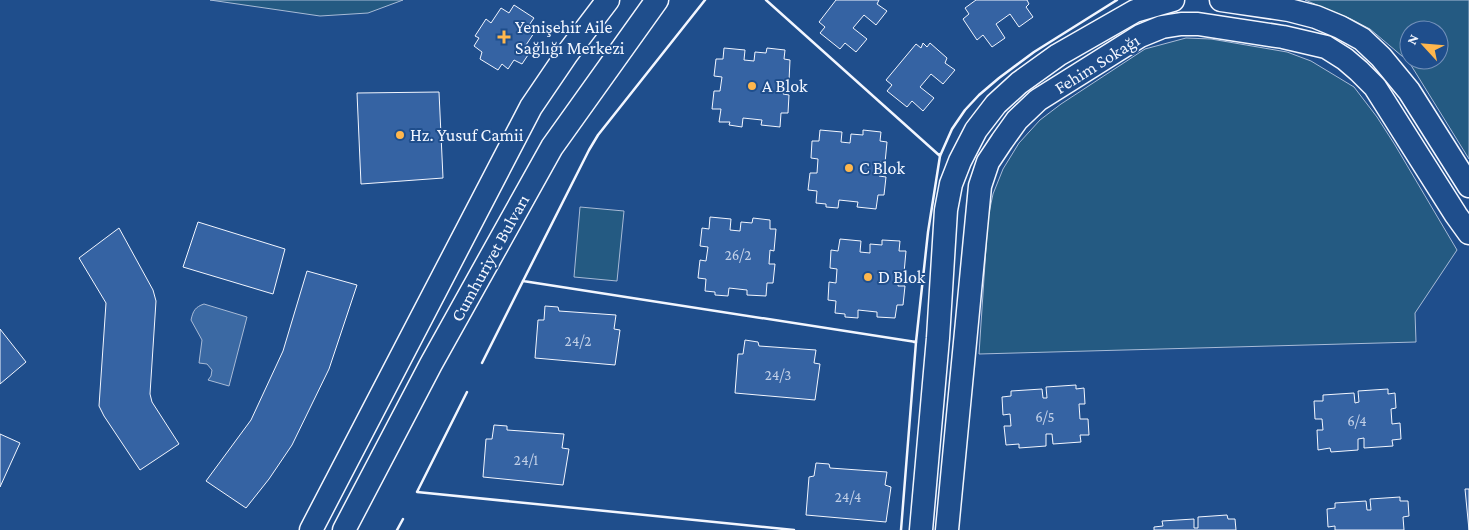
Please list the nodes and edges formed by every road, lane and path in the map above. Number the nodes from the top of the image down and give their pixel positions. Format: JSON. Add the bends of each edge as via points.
{"nodes":[{"id":1,"x":608,"y":0,"type":"edge"},
{"id":2,"x":657,"y":0,"type":"edge"},
{"id":3,"x":1173,"y":0,"type":"edge"},
{"id":4,"x":1221,"y":0,"type":"edge"},
{"id":5,"x":1469,"y":186,"type":"edge"},
{"id":6,"x":1469,"y":233,"type":"edge"},
{"id":7,"x":341,"y":473,"type":"junction"},
{"id":8,"x":369,"y":482,"type":"junction"},
{"id":9,"x":924,"y":489,"type":"junction"},
{"id":10,"x":950,"y":490,"type":"junction"},
{"id":11,"x":311,"y":530,"type":"edge"},
{"id":12,"x":344,"y":530,"type":"edge"},
{"id":13,"x":921,"y":530,"type":"edge"},
{"id":14,"x":947,"y":530,"type":"edge"}],
"edges":[{"from":1,"to":7,"type":"street","name":"Cumhuriyet Bulvarı","via":[[531,107]]},
{"from":2,"to":8,"type":"street","name":"Cumhuriyet Bulvarı","via":[[552,147]]},
{"from":3,"to":9,"type":"street","name":"Fehim Sokağı","via":[[1135,10],[1019,82],[976,130],[960,161],[946,210]]},
{"from":4,"to":5,"type":"street","via":[[1316,17],[1362,39],[1382,57],[1409,91]]},
{"from":6,"to":10,"type":"street","name":"Fehim Sokağı","via":[[1375,87],[1345,59],[1326,47],[1198,24],[1162,27],[1140,36],[1038,100],[1017,120],[988,162],[980,186]]},
{"from":7,"to":8,"type":"street"},
{"from":7,"to":11,"type":"street","name":"Cumhuriyet Bulvarı"},
{"from":8,"to":12,"type":"street","name":"Cumhuriyet Bulvarı"},
{"from":9,"to":10,"type":"street"},
{"from":9,"to":13,"type":"street","name":"Fehim Sokağı"},
{"from":10,"to":14,"type":"street","name":"Fehim Sokağı"}]}
